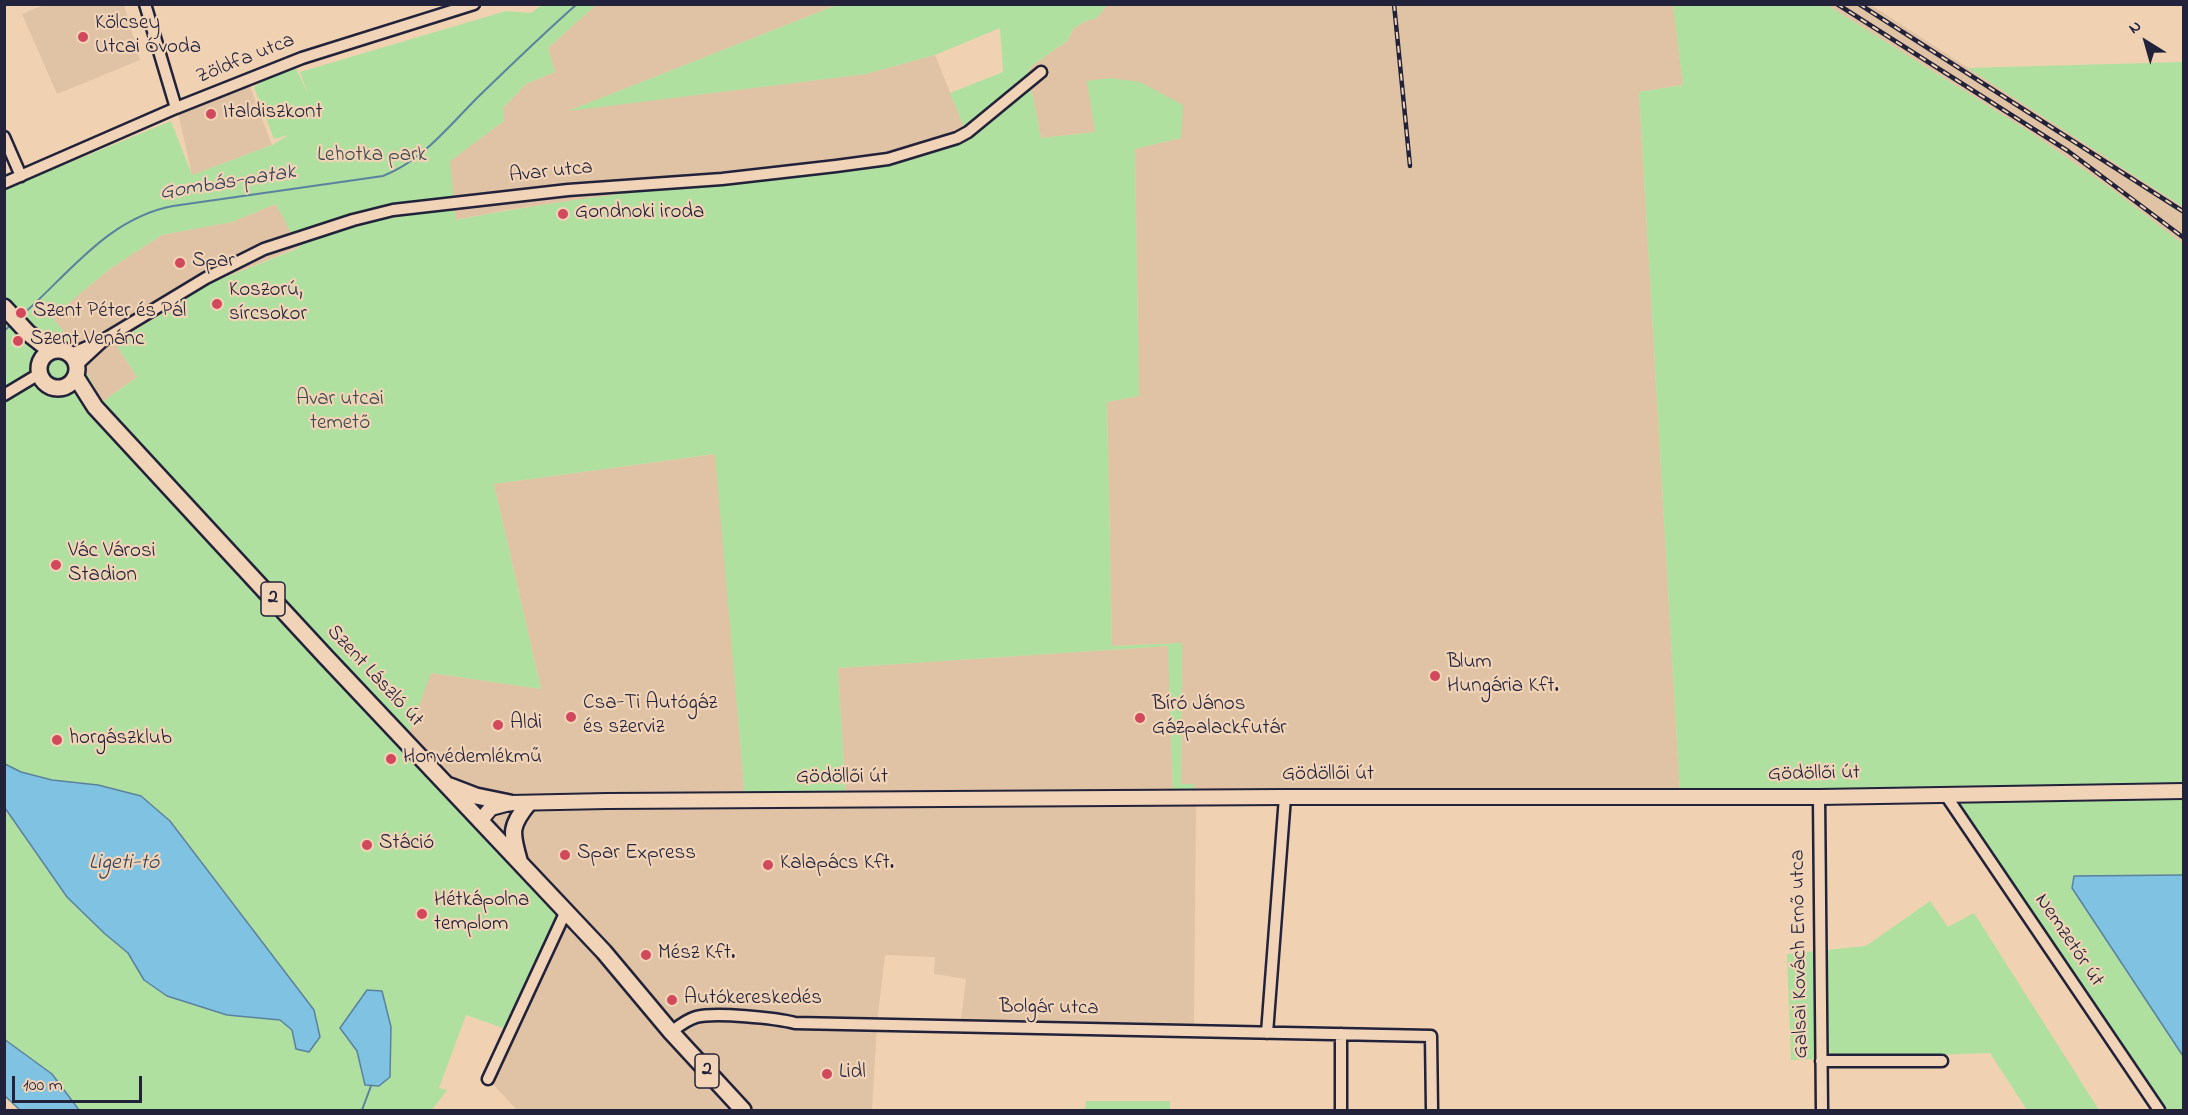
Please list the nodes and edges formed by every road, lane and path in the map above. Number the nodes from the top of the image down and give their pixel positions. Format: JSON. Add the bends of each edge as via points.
{"nodes":[{"id":1,"x":145,"y":4,"type":"edge"},
{"id":2,"x":474,"y":4,"type":"edge"},
{"id":3,"x":1041,"y":72,"type":"dead end"},
{"id":4,"x":176,"y":108,"type":"junction"},
{"id":5,"x":4,"y":137,"type":"edge"},
{"id":6,"x":21,"y":176,"type":"junction"},
{"id":7,"x":4,"y":183,"type":"edge"},
{"id":8,"x":4,"y":307,"type":"edge"},
{"id":9,"x":43,"y":362,"type":"junction"},
{"id":10,"x":72,"y":370,"type":"junction"},
{"id":11,"x":4,"y":395,"type":"edge"},
{"id":12,"x":446,"y":783,"type":"junction"},
{"id":13,"x":2184,"y":791,"type":"edge"},
{"id":14,"x":1945,"y":794,"type":"junction"},
{"id":15,"x":1285,"y":797,"type":"junction"},
{"id":16,"x":1819,"y":797,"type":"junction"},
{"id":17,"x":510,"y":803,"type":"junction"},
{"id":18,"x":528,"y":804,"type":"junction"},
{"id":19,"x":480,"y":821,"type":"junction"},
{"id":20,"x":520,"y":862,"type":"junction"},
{"id":21,"x":566,"y":911,"type":"junction"},
{"id":22,"x":671,"y":1032,"type":"junction"},
{"id":23,"x":1267,"y":1033,"type":"junction"},
{"id":24,"x":1341,"y":1034,"type":"junction"},
{"id":25,"x":1821,"y":1061,"type":"junction"},
{"id":26,"x":1942,"y":1061,"type":"dead end"},
{"id":27,"x":488,"y":1079,"type":"dead end"},
{"id":28,"x":743,"y":1110,"type":"edge"},
{"id":29,"x":1341,"y":1110,"type":"edge"},
{"id":30,"x":1432,"y":1110,"type":"edge"},
{"id":31,"x":1822,"y":1110,"type":"edge"},
{"id":32,"x":2160,"y":1110,"type":"edge"}],
"edges":[{"from":1,"to":4,"type":"street"},
{"from":2,"to":4,"type":"street","name":"Zöldfa utca","via":[[313,54]]},
{"from":3,"to":10,"type":"street","name":"Avar utca","via":[[968,132],[888,159],[722,179],[570,189],[393,210],[353,220],[236,262],[105,339]]},
{"from":4,"to":6,"type":"street","name":"Zöldfa utca"},
{"from":5,"to":6,"type":"street"},
{"from":6,"to":7,"type":"street","name":"Zöldfa utca"},
{"from":8,"to":9,"type":"main road","via":[[28,333]]},
{"from":9,"to":10,"type":"main road","via":[[58,349]]},
{"from":9,"to":10,"type":"main road","via":[[47,385],[60,388]]},
{"from":9,"to":11,"type":"street"},
{"from":10,"to":12,"type":"main road","name":"Szent László út","number":"2","via":[[95,407]]},
{"from":12,"to":17,"type":"main road","via":[[476,796]]},
{"from":12,"to":19,"type":"main road","name":"Szent László út","number":"2"},
{"from":13,"to":14,"type":"main road","name":"Gödöllői út"},
{"from":14,"to":16,"type":"main road","name":"Gödöllői út"},
{"from":14,"to":32,"type":"street","name":"Nemzetőr út"},
{"from":15,"to":16,"type":"main road","name":"Gödöllői út"},
{"from":15,"to":18,"type":"main road","name":"Gödöllői út"},
{"from":15,"to":23,"type":"street"},
{"from":16,"to":25,"type":"street","name":"Galsai Kovách Ernő utca"},
{"from":17,"to":18,"type":"main road","name":"Gödöllői út"},
{"from":17,"to":19,"type":"main road","name":"Gödöllői út","via":[[491,808]]},
{"from":18,"to":20,"type":"main road","via":[[513,829]]},
{"from":19,"to":20,"type":"main road","name":"Szent László út","number":"2"},
{"from":20,"to":21,"type":"main road","name":"Szent László út","number":"2"},
{"from":21,"to":22,"type":"main road","name":"Szent László út","number":"2"},
{"from":21,"to":27,"type":"street"},
{"from":22,"to":23,"type":"street","name":"Bolgár utca","via":[[687,1020],[703,1016],[795,1023]]},
{"from":22,"to":28,"type":"main road","name":"Szent László út","number":"2"},
{"from":23,"to":24,"type":"street","name":"Bolgár utca"},
{"from":24,"to":29,"type":"street"},
{"from":24,"to":30,"type":"street","name":"Bolgár utca","via":[[1431,1036]]},
{"from":25,"to":26,"type":"street"},
{"from":25,"to":31,"type":"street","name":"Galsai Kovách Ernő utca"}]}
